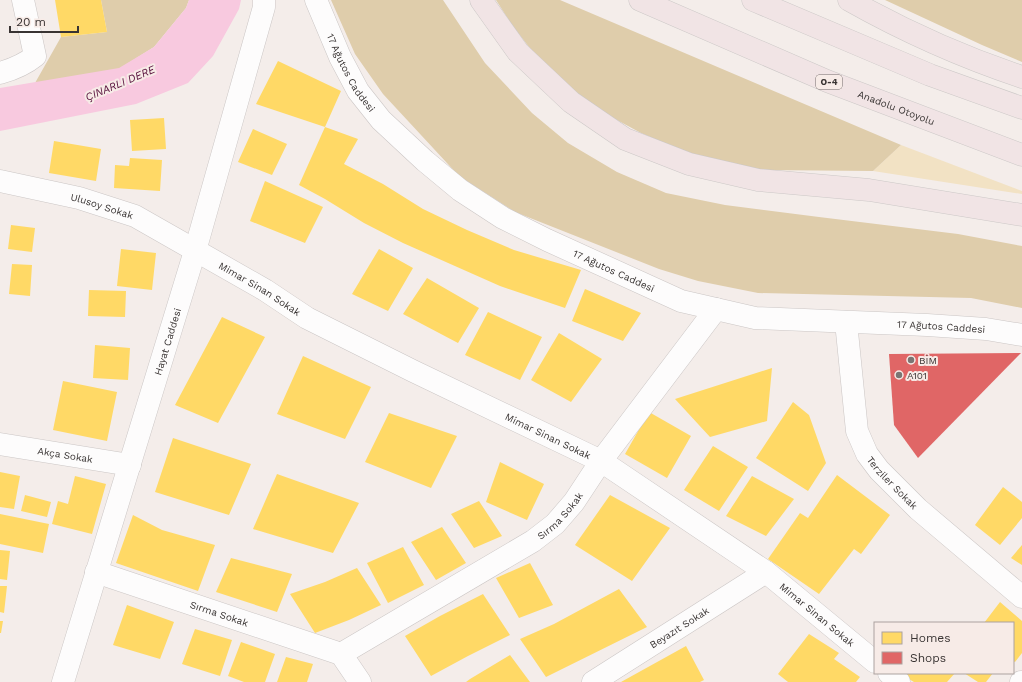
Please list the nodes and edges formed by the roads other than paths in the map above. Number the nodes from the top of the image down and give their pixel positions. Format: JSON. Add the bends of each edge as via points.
{"nodes":[{"id":1,"x":23,"y":0,"type":"edge"},
{"id":2,"x":264,"y":0,"type":"edge"},
{"id":3,"x":316,"y":0,"type":"edge"},
{"id":4,"x":481,"y":0,"type":"edge"},
{"id":5,"x":640,"y":0,"type":"edge"},
{"id":6,"x":753,"y":0,"type":"edge"},
{"id":7,"x":849,"y":0,"type":"edge"},
{"id":8,"x":0,"y":73,"type":"edge"},
{"id":9,"x":1022,"y":78,"type":"edge"},
{"id":10,"x":1022,"y":108,"type":"edge"},
{"id":11,"x":1022,"y":155,"type":"edge"},
{"id":12,"x":0,"y":181,"type":"edge"},
{"id":13,"x":1022,"y":215,"type":"edge"},
{"id":14,"x":196,"y":251,"type":"junction"},
{"id":15,"x":716,"y":309,"type":"junction"},
{"id":16,"x":846,"y":322,"type":"junction"},
{"id":17,"x":1022,"y":335,"type":"edge"},
{"id":18,"x":0,"y":444,"type":"edge"},
{"id":19,"x":601,"y":461,"type":"junction"},
{"id":20,"x":130,"y":465,"type":"junction"},
{"id":21,"x":96,"y":572,"type":"junction"},
{"id":22,"x":766,"y":572,"type":"junction"},
{"id":23,"x":1022,"y":597,"type":"edge"},
{"id":24,"x":341,"y":654,"type":"junction"},
{"id":25,"x":874,"y":661,"type":"edge"},
{"id":26,"x":890,"y":674,"type":"edge"},
{"id":27,"x":63,"y":682,"type":"edge"},
{"id":28,"x":360,"y":682,"type":"edge"},
{"id":29,"x":593,"y":682,"type":"edge"},
{"id":30,"x":899,"y":682,"type":"edge"}],
"edges":[{"from":1,"to":8,"type":"street","via":[[36,56],[13,70]]},
{"from":2,"to":14,"type":"street","name":"Hayat Caddesi"},
{"from":3,"to":15,"type":"street","name":"17 Ağutos Caddesi","via":[[340,57],[358,91],[381,120],[460,190],[503,218],[681,302]]},
{"from":4,"to":13,"type":"highway","via":[[518,52],[571,102],[626,139],[675,159],[758,180],[869,190]]},
{"from":5,"to":11,"type":"highway","name":"Anadolu Otoyolu","number":"O-4","via":[[827,81]]},
{"from":6,"to":10,"type":"highway","via":[[930,75]]},
{"from":7,"to":9,"type":"highway","via":[[891,23]]},
{"from":12,"to":14,"type":"street","name":"Ulusoy Sokak","via":[[78,198],[135,216]]},
{"from":14,"to":19,"type":"street","name":"Mimar Sinan Sokak","via":[[265,290],[307,318]]},
{"from":14,"to":20,"type":"street","name":"Hayat Caddesi"},
{"from":15,"to":16,"type":"street","name":"17 Ağutos Caddesi","via":[[755,318]]},
{"from":15,"to":19,"type":"street","name":"Sırma Sokak"},
{"from":16,"to":17,"type":"street","name":"17 Ağutos Caddesi","via":[[986,329]]},
{"from":16,"to":23,"type":"street","name":"Terziler Sokak","via":[[858,431],[867,454],[879,470],[918,509]]},
{"from":18,"to":20,"type":"street","name":"Akça Sokak"},
{"from":19,"to":22,"type":"street","name":"Mimar Sinan Sokak"},
{"from":19,"to":24,"type":"street","name":"Sırma Sokak","via":[[574,502],[555,524],[533,541]]},
{"from":20,"to":21,"type":"street","name":"Hayat Caddesi"},
{"from":21,"to":24,"type":"street","name":"Sırma Sokak"},
{"from":21,"to":27,"type":"street","name":"Hayat Caddesi"},
{"from":22,"to":25,"type":"street","name":"Mimar Sinan Sokak"},
{"from":22,"to":29,"type":"street","name":"Beyazıt Sokak"},
{"from":24,"to":28,"type":"street"},
{"from":26,"to":30,"type":"street"}]}
